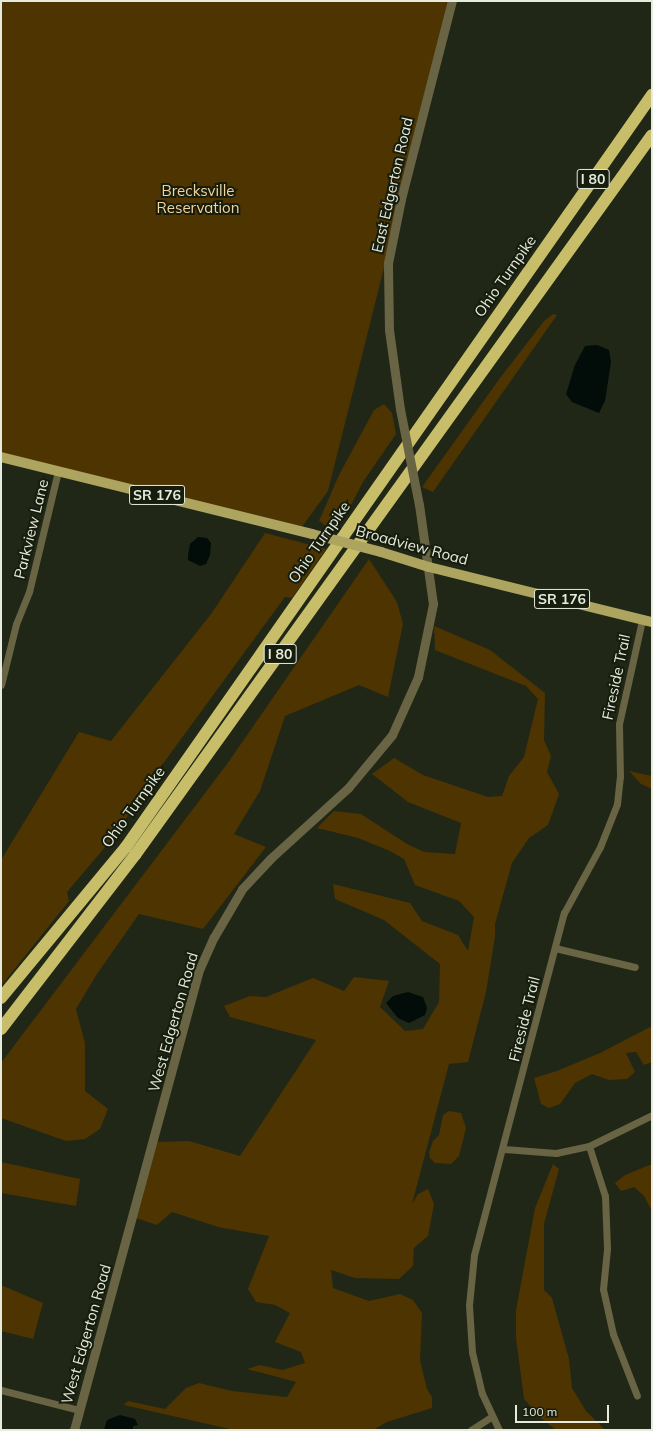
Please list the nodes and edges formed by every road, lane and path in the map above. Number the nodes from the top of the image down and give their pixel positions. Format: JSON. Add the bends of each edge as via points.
{"nodes":[{"id":1,"x":452,"y":1,"type":"edge"},
{"id":2,"x":652,"y":95,"type":"edge"},
{"id":3,"x":652,"y":135,"type":"edge"},
{"id":4,"x":1,"y":457,"type":"edge"},
{"id":5,"x":58,"y":471,"type":"junction"},
{"id":6,"x":429,"y":567,"type":"junction"},
{"id":7,"x":642,"y":620,"type":"junction"},
{"id":8,"x":652,"y":622,"type":"edge"},
{"id":9,"x":1,"y":685,"type":"edge"},
{"id":10,"x":555,"y":948,"type":"junction"},
{"id":11,"x":635,"y":967,"type":"dead end"},
{"id":12,"x":1,"y":998,"type":"edge"},
{"id":13,"x":1,"y":1029,"type":"edge"},
{"id":14,"x":652,"y":1114,"type":"edge"},
{"id":15,"x":589,"y":1146,"type":"junction"},
{"id":16,"x":504,"y":1150,"type":"junction"},
{"id":17,"x":1,"y":1390,"type":"edge"},
{"id":18,"x":637,"y":1396,"type":"dead end"},
{"id":19,"x":80,"y":1410,"type":"junction"},
{"id":20,"x":491,"y":1417,"type":"junction"},
{"id":21,"x":74,"y":1430,"type":"edge"},
{"id":22,"x":471,"y":1430,"type":"edge"},
{"id":23,"x":499,"y":1430,"type":"edge"}],
"edges":[{"from":1,"to":6,"type":"street","name":"East Edgerton Road","bridge":true,"via":[[402,196],[388,263],[389,330],[400,409]]},
{"from":2,"to":12,"type":"highway","name":"Ohio Turnpike","number":"I 80","via":[[126,847]]},
{"from":3,"to":13,"type":"highway","name":"Ohio Turnpike","number":"I 80","via":[[135,855]]},
{"from":4,"to":5,"type":"main road","name":"Broadview Road","number":"SR 176"},
{"from":5,"to":6,"type":"main road","name":"Broadview Road","number":"SR 176","bridge":true,"via":[[312,534]]},
{"from":5,"to":9,"type":"street","name":"Parkview Lane","via":[[29,592],[16,624]]},
{"from":6,"to":7,"type":"main road","name":"Broadview Road","number":"SR 176"},
{"from":6,"to":19,"type":"street","name":"West Edgerton Road","via":[[433,604],[429,631],[418,677],[392,734],[348,788],[271,858],[242,889],[214,937],[199,970]]},
{"from":7,"to":8,"type":"main road","name":"Broadview Road","number":"SR 176"},
{"from":7,"to":10,"type":"street","name":"Fireside Trail","via":[[619,724],[620,777],[617,804],[600,847],[564,913]]},
{"from":10,"to":11,"type":"street"},
{"from":10,"to":16,"type":"street","name":"Fireside Trail"},
{"from":14,"to":15,"type":"street"},
{"from":15,"to":16,"type":"street","via":[[556,1153]]},
{"from":15,"to":18,"type":"street","via":[[605,1196],[607,1249],[603,1289],[613,1334]]},
{"from":16,"to":20,"type":"street","name":"Fireside Trail","via":[[474,1255],[468,1305],[472,1352]]},
{"from":17,"to":19,"type":"street"},
{"from":19,"to":21,"type":"street","name":"West Edgerton Road"},
{"from":20,"to":22,"type":"street"},
{"from":20,"to":23,"type":"street","name":"Fireside Trail"}]}
